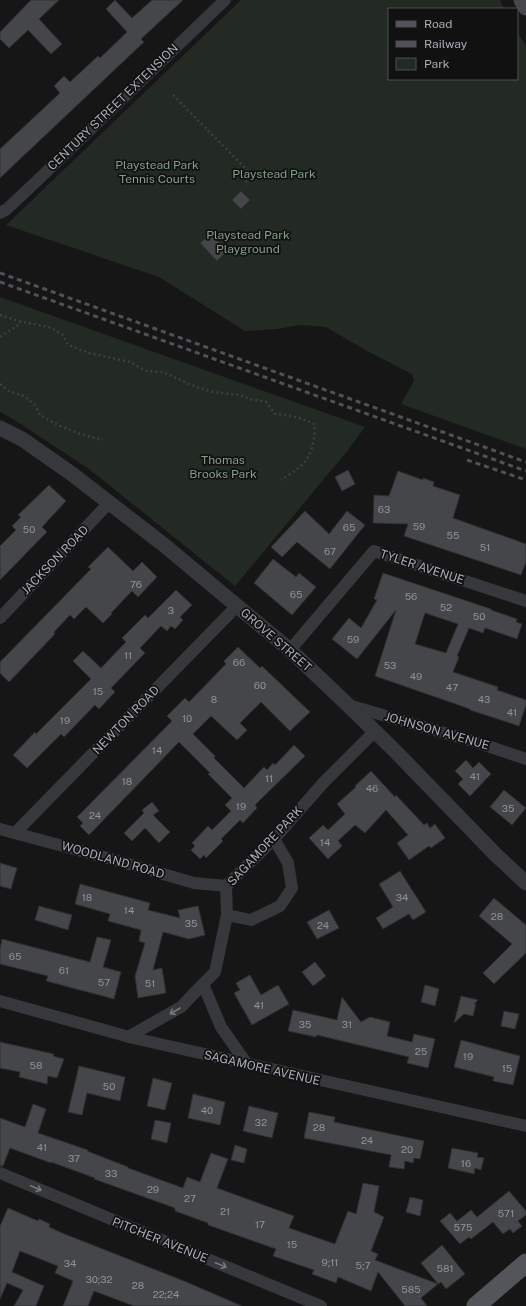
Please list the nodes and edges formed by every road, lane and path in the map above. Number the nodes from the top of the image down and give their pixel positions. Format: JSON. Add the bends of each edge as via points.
{"nodes":[{"id":1,"x":224,"y":0,"type":"edge"},
{"id":2,"x":522,"y":0,"type":"edge"},
{"id":3,"x":526,"y":7,"type":"edge"},
{"id":4,"x":173,"y":95,"type":"dead end"},
{"id":5,"x":245,"y":183,"type":"dead end"},
{"id":6,"x":0,"y":213,"type":"edge"},
{"id":7,"x":0,"y":315,"type":"edge"},
{"id":8,"x":21,"y":322,"type":"junction"},
{"id":9,"x":0,"y":337,"type":"edge"},
{"id":10,"x":0,"y":384,"type":"edge"},
{"id":11,"x":0,"y":428,"type":"edge"},
{"id":12,"x":103,"y":440,"type":"dead end"},
{"id":13,"x":281,"y":480,"type":"dead end"},
{"id":14,"x":109,"y":503,"type":"junction"},
{"id":15,"x":526,"y":601,"type":"edge"},
{"id":16,"x":236,"y":607,"type":"junction"},
{"id":17,"x":0,"y":618,"type":"edge"},
{"id":18,"x":290,"y":650,"type":"junction"},
{"id":19,"x":348,"y":705,"type":"junction"},
{"id":20,"x":375,"y":731,"type":"junction"},
{"id":21,"x":526,"y":759,"type":"edge"},
{"id":22,"x":0,"y":830,"type":"edge"},
{"id":23,"x":14,"y":833,"type":"junction"},
{"id":24,"x":274,"y":840,"type":"junction"},
{"id":25,"x":526,"y":883,"type":"edge"},
{"id":26,"x":226,"y":886,"type":"junction"},
{"id":27,"x":227,"y":915,"type":"junction"},
{"id":28,"x":203,"y":984,"type":"junction"},
{"id":29,"x":0,"y":1001,"type":"edge"},
{"id":30,"x":128,"y":1037,"type":"junction"},
{"id":31,"x":247,"y":1064,"type":"junction"},
{"id":32,"x":526,"y":1126,"type":"edge"},
{"id":33,"x":0,"y":1174,"type":"edge"},
{"id":34,"x":526,"y":1263,"type":"edge"},
{"id":35,"x":321,"y":1306,"type":"edge"},
{"id":36,"x":476,"y":1306,"type":"edge"}],
"edges":[{"from":1,"to":6,"type":"street","name":"CENTURY STREET EXTENSION","via":[[24,194]]},
{"from":2,"to":3,"type":"main road"},
{"from":4,"to":5,"type":"path","via":[[252,175]]},
{"from":7,"to":8,"type":"path"},
{"from":8,"to":9,"type":"path"},
{"from":8,"to":13,"type":"path","via":[[49,327],[62,335],[68,345],[89,353],[130,362],[146,371],[164,372],[212,392],[240,394],[266,402],[275,414],[305,419],[314,424],[316,433],[313,446],[304,464]]},
{"from":10,"to":12,"type":"path","via":[[9,391],[24,396],[35,405],[40,415],[56,424],[90,438]]},
{"from":11,"to":14,"type":"street","name":"GROVE STREET","via":[[22,439]]},
{"from":14,"to":16,"type":"street","name":"GROVE STREET","via":[[201,575]]},
{"from":14,"to":17,"type":"street","name":"JACKSON ROAD"},
{"from":15,"to":18,"type":"street","name":"TYLER AVENUE","via":[[374,551]]},
{"from":16,"to":18,"type":"street","name":"GROVE STREET"},
{"from":16,"to":23,"type":"street","name":"NEWTON ROAD"},
{"from":18,"to":19,"type":"street","name":"GROVE STREET"},
{"from":19,"to":20,"type":"street","name":"GROVE STREET"},
{"from":19,"to":21,"type":"street","name":"JOHNSON AVENUE"},
{"from":20,"to":24,"type":"street","name":"SAGAMORE PARK","via":[[324,782]]},
{"from":20,"to":25,"type":"street","name":"GROVE STREET","via":[[490,850]]},
{"from":22,"to":23,"type":"street","name":"WOODLAND ROAD"},
{"from":23,"to":26,"type":"street","name":"WOODLAND ROAD","via":[[194,884]]},
{"from":24,"to":26,"type":"street","name":"SAGAMORE PARK"},
{"from":24,"to":27,"type":"street","via":[[288,863],[292,888],[280,906],[251,920]]},
{"from":26,"to":27,"type":"street","name":"SAGAMORE PARK"},
{"from":27,"to":28,"type":"street","name":"SAGAMORE PARK","via":[[215,972]]},
{"from":28,"to":30,"type":"street","name":"SAGAMORE PARK","one_way":true,"via":[[182,1007]]},
{"from":28,"to":31,"type":"street","via":[[221,1027]]},
{"from":29,"to":30,"type":"street","name":"SAGAMORE AVENUE"},
{"from":30,"to":31,"type":"street","name":"SAGAMORE AVENUE"},
{"from":31,"to":32,"type":"street","name":"SAGAMORE AVENUE"},
{"from":33,"to":35,"type":"street","name":"PITCHER AVENUE","one_way":true},
{"from":34,"to":36,"type":"main road"}]}
